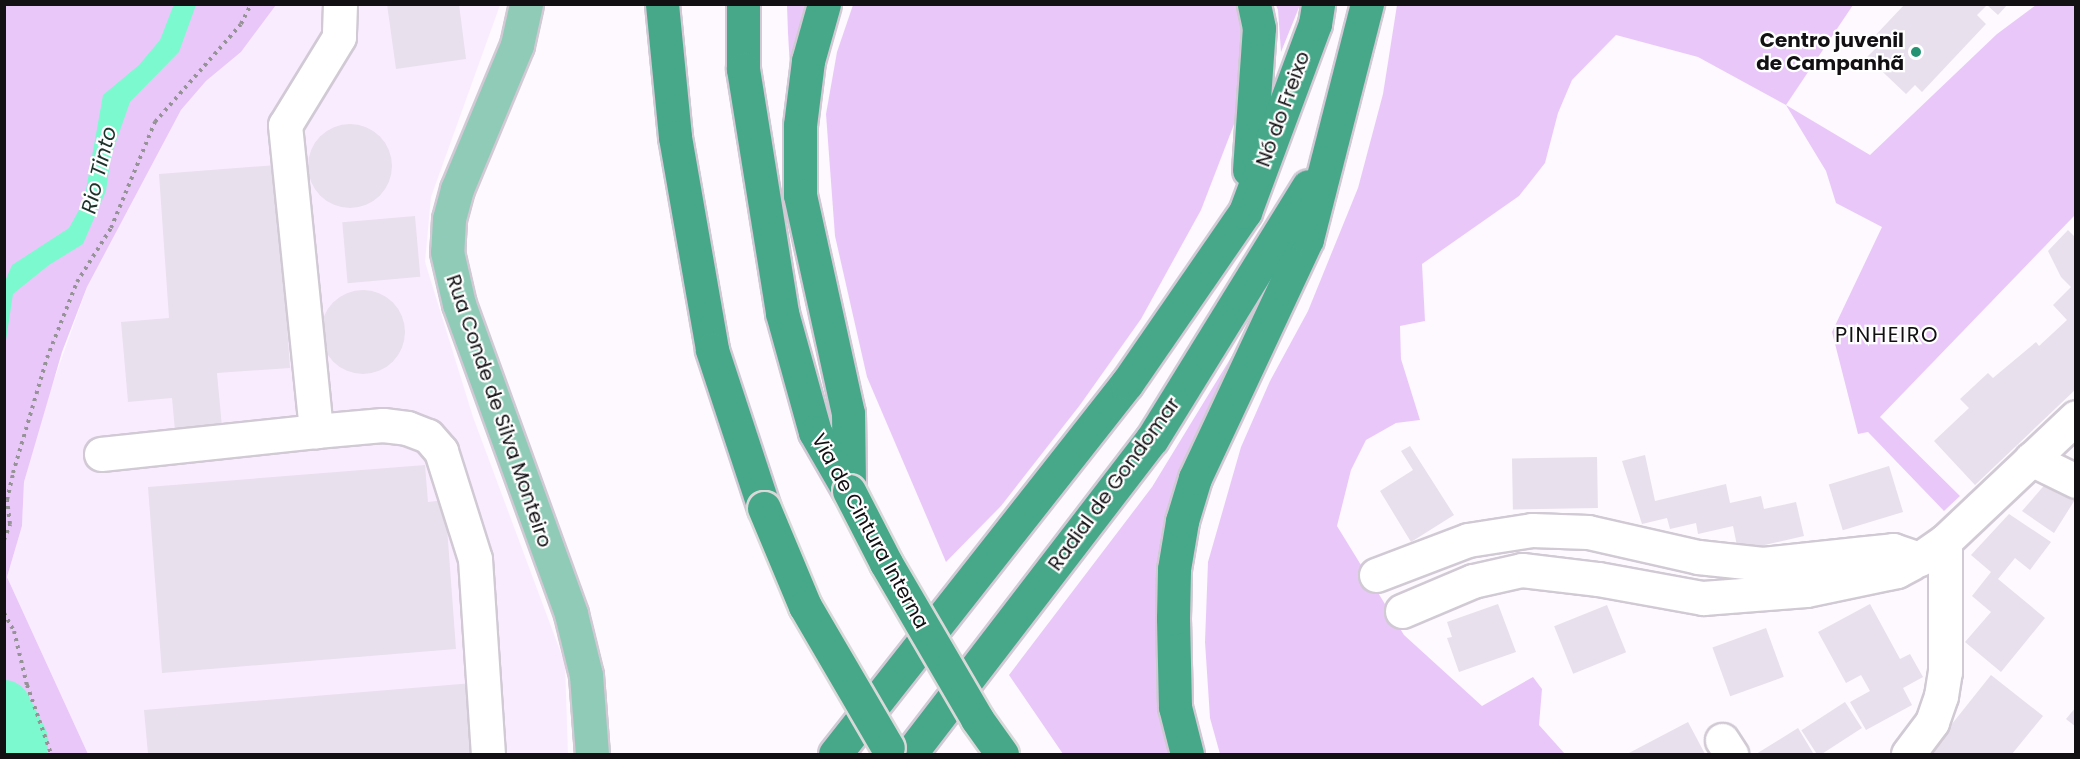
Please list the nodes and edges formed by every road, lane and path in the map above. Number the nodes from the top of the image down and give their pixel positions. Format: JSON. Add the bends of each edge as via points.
{"nodes":[{"id":1,"x":250,"y":4,"type":"edge"},
{"id":2,"x":340,"y":4,"type":"edge"},
{"id":3,"x":526,"y":4,"type":"edge"},
{"id":4,"x":662,"y":4,"type":"edge"},
{"id":5,"x":743,"y":4,"type":"edge"},
{"id":6,"x":824,"y":4,"type":"edge"},
{"id":7,"x":1254,"y":4,"type":"edge"},
{"id":8,"x":1318,"y":4,"type":"edge"},
{"id":9,"x":1367,"y":4,"type":"edge"},
{"id":10,"x":1334,"y":137,"type":"junction"},
{"id":11,"x":1245,"y":212,"type":"junction"},
{"id":12,"x":2076,"y":417,"type":"edge"},
{"id":13,"x":316,"y":431,"type":"junction"},
{"id":14,"x":101,"y":454,"type":"dead end"},
{"id":15,"x":2031,"y":459,"type":"junction"},
{"id":16,"x":2076,"y":480,"type":"edge"},
{"id":17,"x":849,"y":491,"type":"junction"},
{"id":18,"x":4,"y":540,"type":"edge"},
{"id":19,"x":1932,"y":550,"type":"junction"},
{"id":20,"x":1376,"y":575,"type":"dead end"},
{"id":21,"x":1402,"y":611,"type":"dead end"},
{"id":22,"x":4,"y":613,"type":"edge"},
{"id":23,"x":895,"y":753,"type":"edge"},
{"id":24,"x":51,"y":754,"type":"edge"},
{"id":25,"x":488,"y":754,"type":"edge"},
{"id":26,"x":592,"y":754,"type":"edge"},
{"id":27,"x":836,"y":754,"type":"edge"},
{"id":28,"x":1002,"y":754,"type":"edge"},
{"id":29,"x":1187,"y":754,"type":"edge"},
{"id":30,"x":1908,"y":754,"type":"edge"}],
"edges":[{"from":1,"to":18,"type":"path","via":[[241,24],[155,122],[111,228],[77,282],[47,358],[13,473],[7,500],[10,524]]},
{"from":2,"to":13,"type":"street","via":[[339,37],[285,125]]},
{"from":3,"to":26,"type":"main road","name":"Rua Conde de Silva Monteiro","via":[[518,45],[457,189],[449,219],[447,252],[459,304],[571,614],[586,675]]},
{"from":4,"to":23,"type":"highway","bridge":true,"via":[[675,137],[712,351],[764,508],[805,606]]},
{"from":5,"to":17,"type":"highway","name":"Via de Cintura Interna","via":[[743,69],[782,313],[814,432]]},
{"from":6,"to":17,"type":"highway","via":[[807,72],[800,125],[800,195],[848,413]]},
{"from":7,"to":11,"type":"highway","via":[[1259,28],[1258,68]]},
{"from":8,"to":11,"type":"highway","name":"Nó do Freixo","via":[[1315,24]]},
{"from":9,"to":10,"type":"highway"},
{"from":10,"to":23,"type":"highway","name":"Radial de Gondomar","via":[[1280,237],[1152,439]]},
{"from":10,"to":29,"type":"highway","via":[[1306,239],[1195,478],[1182,521],[1174,569],[1173,618],[1175,707]]},
{"from":11,"to":27,"type":"highway","via":[[1127,383]]},
{"from":12,"to":15,"type":"street"},
{"from":13,"to":14,"type":"street"},
{"from":13,"to":25,"type":"street","via":[[382,424],[407,428],[428,436],[441,451],[475,559]]},
{"from":15,"to":16,"type":"street"},
{"from":15,"to":19,"type":"street"},
{"from":17,"to":28,"type":"highway","name":"Via de Cintura Interna","bridge":true,"via":[[977,720]]},
{"from":19,"to":20,"type":"street","via":[[1893,550],[1763,564],[1698,557],[1561,529],[1500,533],[1468,540]]},
{"from":19,"to":21,"type":"street","via":[[1897,571],[1806,590],[1730,597],[1703,598],[1522,570],[1473,581]]},
{"from":19,"to":30,"type":"street","via":[[1945,672],[1932,723]]},
{"from":22,"to":24,"type":"path","via":[[14,630],[27,685]]}]}
